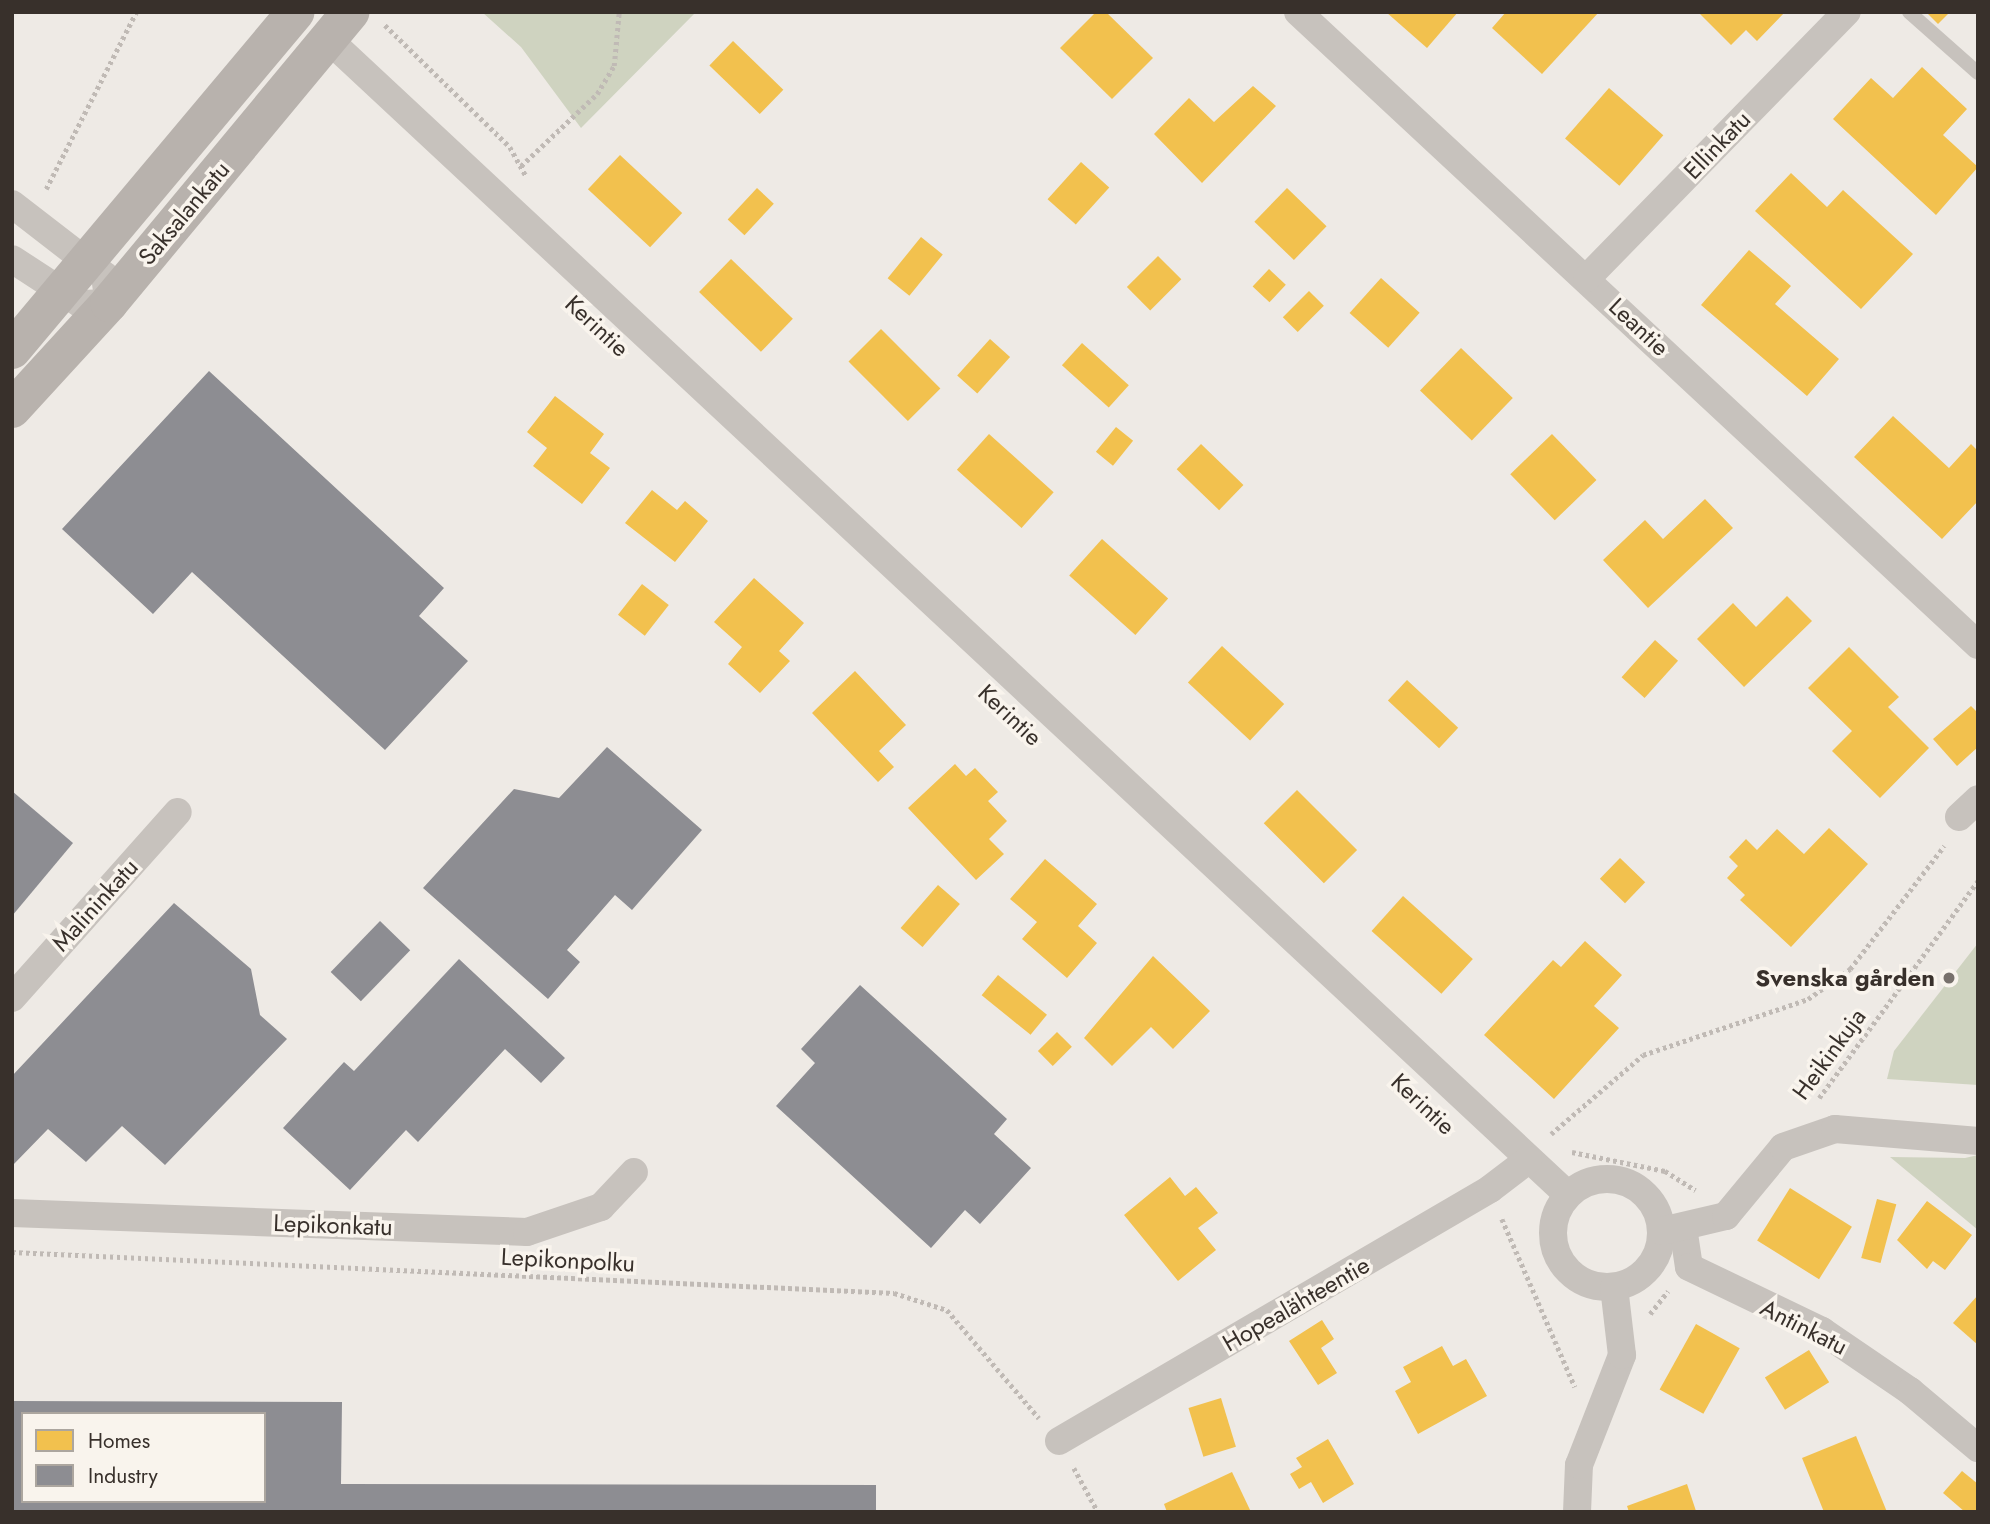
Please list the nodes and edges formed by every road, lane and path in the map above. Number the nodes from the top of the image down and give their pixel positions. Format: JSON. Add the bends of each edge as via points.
{"nodes":[{"id":1,"x":136,"y":12,"type":"edge"},
{"id":2,"x":296,"y":12,"type":"edge"},
{"id":3,"x":619,"y":12,"type":"edge"},
{"id":4,"x":1298,"y":12,"type":"edge"},
{"id":5,"x":1847,"y":12,"type":"edge"},
{"id":6,"x":1909,"y":12,"type":"edge"},
{"id":7,"x":340,"y":26,"type":"edge"},
{"id":8,"x":1978,"y":73,"type":"edge"},
{"id":9,"x":521,"y":166,"type":"dead end"},
{"id":10,"x":20,"y":209,"type":"edge"},
{"id":11,"x":86,"y":257,"type":"junction"},
{"id":12,"x":12,"y":259,"type":"edge"},
{"id":13,"x":1587,"y":278,"type":"junction"},
{"id":14,"x":58,"y":290,"type":"junction"},
{"id":15,"x":109,"y":303,"type":"junction"},
{"id":16,"x":12,"y":350,"type":"edge"},
{"id":17,"x":12,"y":409,"type":"edge"},
{"id":18,"x":1978,"y":645,"type":"edge"},
{"id":19,"x":1968,"y":808,"type":"edge"},
{"id":20,"x":178,"y":813,"type":"dead end"},
{"id":21,"x":1978,"y":881,"type":"edge"},
{"id":22,"x":12,"y":998,"type":"edge"},
{"id":23,"x":1978,"y":1140,"type":"edge"},
{"id":24,"x":1554,"y":1144,"type":"dead end"},
{"id":25,"x":1783,"y":1147,"type":"junction"},
{"id":26,"x":1562,"y":1150,"type":"dead end"},
{"id":27,"x":1528,"y":1160,"type":"junction"},
{"id":28,"x":634,"y":1172,"type":"dead end"},
{"id":29,"x":1490,"y":1189,"type":"junction"},
{"id":30,"x":1568,"y":1195,"type":"junction"},
{"id":31,"x":12,"y":1213,"type":"edge"},
{"id":32,"x":1726,"y":1216,"type":"junction"},
{"id":33,"x":1672,"y":1229,"type":"junction"},
{"id":34,"x":12,"y":1251,"type":"edge"},
{"id":35,"x":1614,"y":1287,"type":"junction"},
{"id":36,"x":1593,"y":1417,"type":"junction"},
{"id":37,"x":1059,"y":1441,"type":"junction"},
{"id":38,"x":1978,"y":1448,"type":"edge"},
{"id":39,"x":1098,"y":1512,"type":"edge"},
{"id":40,"x":1577,"y":1512,"type":"edge"}],
"edges":[{"from":1,"to":10,"type":"path","via":[[55,176]]},
{"from":2,"to":11,"type":"main road","name":"Saksalankatu"},
{"from":3,"to":9,"type":"path","via":[[614,66],[597,94]]},
{"from":4,"to":13,"type":"street","name":"Leantie"},
{"from":5,"to":13,"type":"street","name":"Ellinkatu"},
{"from":6,"to":8,"type":"lane"},
{"from":7,"to":15,"type":"main road","name":"Saksalankatu"},
{"from":7,"to":27,"type":"street","name":"Kerintie"},
{"from":10,"to":11,"type":"street"},
{"from":11,"to":14,"type":"main road","name":"Saksalankatu"},
{"from":11,"to":15,"type":"street","via":[[105,276]]},
{"from":12,"to":14,"type":"street"},
{"from":13,"to":18,"type":"street","name":"Leantie"},
{"from":14,"to":15,"type":"street","via":[[81,304]]},
{"from":14,"to":16,"type":"main road","name":"Saksalankatu"},
{"from":15,"to":17,"type":"main road","name":"Saksalankatu"},
{"from":19,"to":24,"type":"path","via":[[1933,868],[1850,969],[1798,1003],[1643,1055],[1545,1138]]},
{"from":20,"to":22,"type":"street","name":"Malininkatu"},
{"from":21,"to":25,"type":"path","name":"Heikinkuja"},
{"from":23,"to":25,"type":"street","via":[[1835,1129]]},
{"from":25,"to":32,"type":"street"},
{"from":26,"to":32,"type":"path","via":[[1665,1171]]},
{"from":27,"to":29,"type":"street","name":"Hopealähteentie"},
{"from":27,"to":30,"type":"street","name":"Kerintie"},
{"from":28,"to":31,"type":"street","name":"Lepikonkatu","via":[[601,1207],[527,1232]]},
{"from":29,"to":36,"type":"path"},
{"from":29,"to":37,"type":"street","name":"Hopealähteentie"},
{"from":30,"to":33,"type":"street","via":[[1595,1180],[1630,1183],[1654,1204]]},
{"from":30,"to":35,"type":"street","via":[[1553,1228],[1560,1261],[1583,1282]]},
{"from":32,"to":33,"type":"street"},
{"from":33,"to":35,"type":"street","via":[[1649,1268]]},
{"from":33,"to":38,"type":"street","name":"Antinkatu","via":[[1689,1267],[1822,1331],[1910,1391]]},
{"from":34,"to":37,"type":"path","name":"Lepikonpolku","via":[[894,1293],[947,1310]]},
{"from":35,"to":36,"type":"street","via":[[1622,1355]]},
{"from":36,"to":40,"type":"street","via":[[1579,1465]]},
{"from":37,"to":39,"type":"path","name":"Lepikonpolku"}]}
